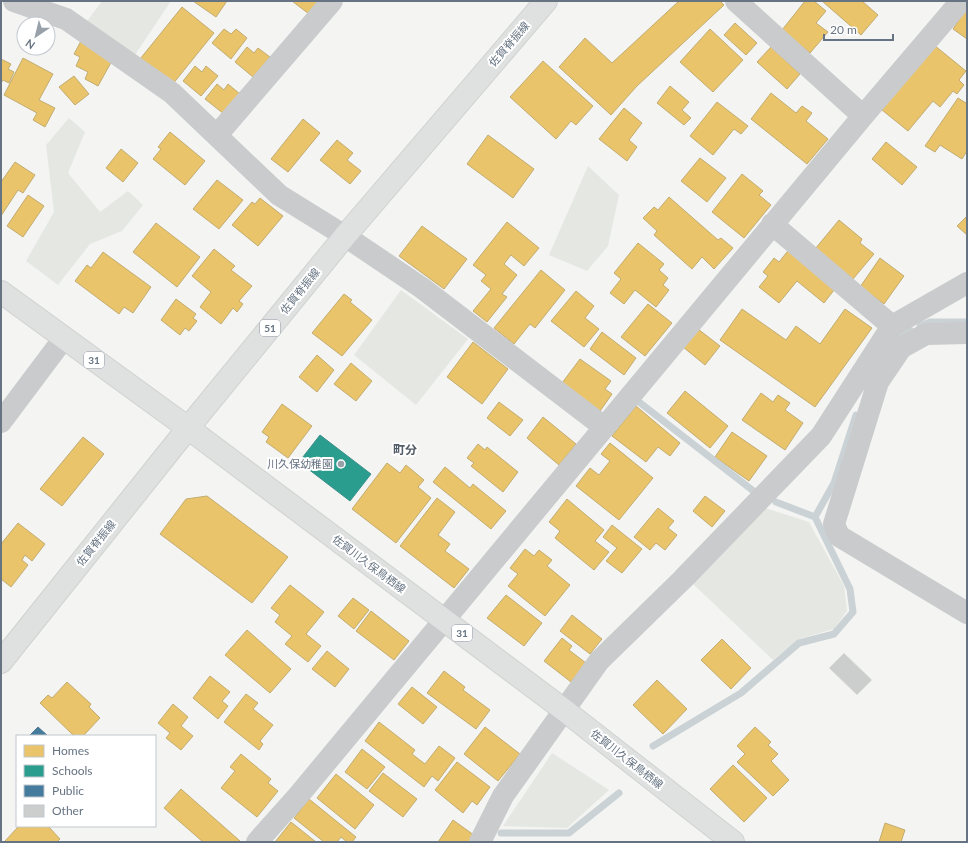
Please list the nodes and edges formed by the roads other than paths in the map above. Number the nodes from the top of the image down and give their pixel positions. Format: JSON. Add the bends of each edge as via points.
{"nodes":[{"id":1,"x":14,"y":1,"type":"edge"},
{"id":2,"x":332,"y":1,"type":"edge"},
{"id":3,"x":546,"y":1,"type":"edge"},
{"id":4,"x":736,"y":1,"type":"edge"},
{"id":5,"x":961,"y":1,"type":"edge"},
{"id":6,"x":863,"y":116,"type":"junction"},
{"id":7,"x":216,"y":136,"type":"junction"},
{"id":8,"x":772,"y":224,"type":"junction"},
{"id":9,"x":345,"y":236,"type":"junction"},
{"id":10,"x":967,"y":283,"type":"edge"},
{"id":11,"x":1,"y":292,"type":"edge"},
{"id":12,"x":892,"y":326,"type":"junction"},
{"id":13,"x":967,"y":333,"type":"edge"},
{"id":14,"x":64,"y":338,"type":"junction"},
{"id":15,"x":1,"y":422,"type":"edge"},
{"id":16,"x":604,"y":427,"type":"junction"},
{"id":17,"x":188,"y":428,"type":"junction"},
{"id":18,"x":967,"y":613,"type":"edge"},
{"id":19,"x":444,"y":620,"type":"junction"},
{"id":20,"x":1,"y":662,"type":"edge"},
{"id":21,"x":564,"y":710,"type":"junction"},
{"id":22,"x":257,"y":842,"type":"edge"},
{"id":23,"x":480,"y":842,"type":"edge"},
{"id":24,"x":732,"y":842,"type":"edge"}],
"edges":[{"from":1,"to":7,"type":"street","via":[[66,19],[172,93]]},
{"from":2,"to":7,"type":"street"},
{"from":3,"to":9,"type":"main road","name":"佐賀脊振線","number":"51"},
{"from":4,"to":6,"type":"street"},
{"from":5,"to":6,"type":"street"},
{"from":6,"to":8,"type":"street"},
{"from":7,"to":9,"type":"street","via":[[279,195]]},
{"from":8,"to":12,"type":"street"},
{"from":8,"to":16,"type":"street"},
{"from":9,"to":16,"type":"street","via":[[422,288]]},
{"from":9,"to":17,"type":"main road","name":"佐賀脊振線","number":"51"},
{"from":10,"to":12,"type":"street"},
{"from":11,"to":14,"type":"main road","name":"佐賀川久保鳥栖線","number":"31"},
{"from":12,"to":21,"type":"street","via":[[821,436],[683,579],[599,661]]},
{"from":13,"to":18,"type":"street","via":[[926,334],[901,348],[878,382],[834,524],[839,536]]},
{"from":14,"to":15,"type":"street"},
{"from":14,"to":17,"type":"main road","name":"佐賀川久保鳥栖線","number":"31"},
{"from":16,"to":19,"type":"street"},
{"from":17,"to":19,"type":"main road","name":"佐賀川久保鳥栖線","number":"31"},
{"from":17,"to":20,"type":"main road","name":"佐賀脊振線","number":"51"},
{"from":19,"to":21,"type":"main road","name":"佐賀川久保鳥栖線","number":"31"},
{"from":19,"to":22,"type":"street"},
{"from":21,"to":23,"type":"street","via":[[503,796]]},
{"from":21,"to":24,"type":"main road","name":"佐賀川久保鳥栖線","number":"31"}]}
